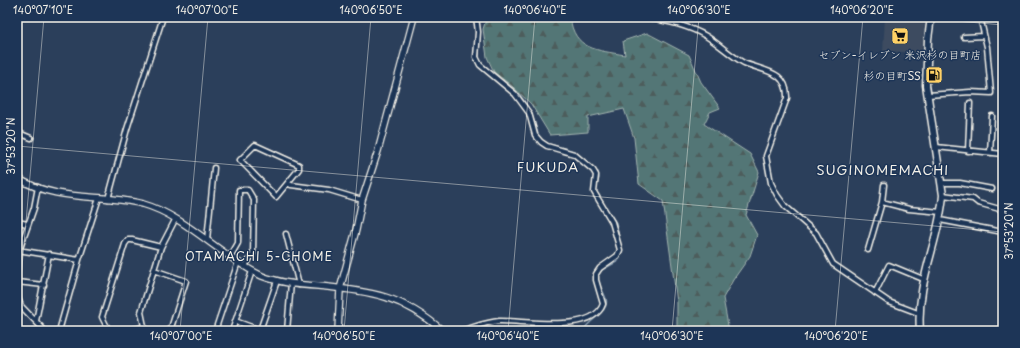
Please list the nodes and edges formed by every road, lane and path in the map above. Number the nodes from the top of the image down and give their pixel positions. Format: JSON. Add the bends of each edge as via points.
{"nodes":[{"id":1,"x":164,"y":17,"type":"edge"},
{"id":2,"x":414,"y":17,"type":"edge"},
{"id":3,"x":476,"y":17,"type":"edge"},
{"id":4,"x":645,"y":17,"type":"edge"},
{"id":5,"x":915,"y":17,"type":"edge"},
{"id":6,"x":931,"y":17,"type":"edge"},
{"id":7,"x":980,"y":17,"type":"edge"},
{"id":8,"x":964,"y":36,"type":"dead end"},
{"id":9,"x":984,"y":36,"type":"junction"},
{"id":10,"x":928,"y":95,"type":"junction"},
{"id":11,"x":970,"y":103,"type":"dead end"},
{"id":12,"x":992,"y":116,"type":"dead end"},
{"id":13,"x":17,"y":137,"type":"edge"},
{"id":14,"x":31,"y":138,"type":"dead end"},
{"id":15,"x":936,"y":147,"type":"junction"},
{"id":16,"x":968,"y":151,"type":"junction"},
{"id":17,"x":990,"y":153,"type":"junction"},
{"id":18,"x":1003,"y":154,"type":"edge"},
{"id":19,"x":214,"y":168,"type":"dead end"},
{"id":20,"x":17,"y":178,"type":"edge"},
{"id":21,"x":288,"y":182,"type":"junction"},
{"id":22,"x":942,"y":183,"type":"junction"},
{"id":23,"x":884,"y":185,"type":"dead end"},
{"id":24,"x":38,"y":187,"type":"junction"},
{"id":25,"x":992,"y":188,"type":"dead end"},
{"id":26,"x":943,"y":195,"type":"junction"},
{"id":27,"x":99,"y":198,"type":"junction"},
{"id":28,"x":108,"y":199,"type":"junction"},
{"id":29,"x":362,"y":200,"type":"junction"},
{"id":30,"x":882,"y":202,"type":"junction"},
{"id":31,"x":1003,"y":210,"type":"edge"},
{"id":32,"x":942,"y":212,"type":"junction"},
{"id":33,"x":175,"y":220,"type":"junction"},
{"id":34,"x":940,"y":220,"type":"junction"},
{"id":35,"x":17,"y":222,"type":"edge"},
{"id":36,"x":28,"y":224,"type":"junction"},
{"id":37,"x":1003,"y":232,"type":"edge"},
{"id":38,"x":286,"y":234,"type":"dead end"},
{"id":39,"x":206,"y":241,"type":"junction"},
{"id":40,"x":161,"y":247,"type":"junction"},
{"id":41,"x":18,"y":250,"type":"edge"},
{"id":42,"x":868,"y":250,"type":"dead end"},
{"id":43,"x":49,"y":254,"type":"junction"},
{"id":44,"x":230,"y":257,"type":"junction"},
{"id":45,"x":79,"y":260,"type":"junction"},
{"id":46,"x":238,"y":262,"type":"junction"},
{"id":47,"x":245,"y":266,"type":"junction"},
{"id":48,"x":154,"y":270,"type":"junction"},
{"id":49,"x":252,"y":271,"type":"junction"},
{"id":50,"x":923,"y":279,"type":"junction"},
{"id":51,"x":277,"y":281,"type":"junction"},
{"id":52,"x":17,"y":282,"type":"edge"},
{"id":53,"x":291,"y":283,"type":"junction"},
{"id":54,"x":299,"y":284,"type":"junction"},
{"id":55,"x":44,"y":286,"type":"junction"},
{"id":56,"x":340,"y":289,"type":"junction"},
{"id":57,"x":875,"y":292,"type":"junction"},
{"id":58,"x":17,"y":295,"type":"edge"},
{"id":59,"x":918,"y":313,"type":"junction"},
{"id":60,"x":36,"y":321,"type":"junction"},
{"id":61,"x":235,"y":321,"type":"junction"},
{"id":62,"x":144,"y":329,"type":"edge"},
{"id":63,"x":440,"y":330,"type":"edge"},
{"id":64,"x":45,"y":331,"type":"edge"},
{"id":65,"x":59,"y":331,"type":"edge"},
{"id":66,"x":109,"y":331,"type":"edge"},
{"id":67,"x":126,"y":331,"type":"edge"},
{"id":68,"x":170,"y":331,"type":"edge"},
{"id":69,"x":215,"y":331,"type":"edge"},
{"id":70,"x":232,"y":331,"type":"edge"},
{"id":71,"x":287,"y":331,"type":"edge"},
{"id":72,"x":338,"y":331,"type":"edge"},
{"id":73,"x":460,"y":331,"type":"edge"},
{"id":74,"x":921,"y":331,"type":"edge"}],
"edges":[{"from":1,"to":28,"type":"street","via":[[127,129]]},
{"from":2,"to":29,"type":"street"},
{"from":3,"to":73,"type":"street","via":[[478,62],[484,70],[516,94],[529,114],[535,135],[541,142],[574,154],[595,172],[595,195],[612,222],[620,250],[617,256],[596,274],[603,304],[600,310],[590,317],[566,323],[498,321]]},
{"from":4,"to":57,"type":"street","via":[[678,23],[704,35],[743,62],[767,70],[784,82],[787,98],[766,156],[771,183],[785,206],[816,233],[833,264]]},
{"from":5,"to":6,"type":"street"},
{"from":6,"to":10,"type":"main road","via":[[926,73]]},
{"from":7,"to":9,"type":"street"},
{"from":8,"to":9,"type":"street"},
{"from":9,"to":10,"type":"street","via":[[991,93]]},
{"from":10,"to":15,"type":"main road"},
{"from":11,"to":16,"type":"street"},
{"from":12,"to":17,"type":"street"},
{"from":13,"to":14,"type":"street","via":[[18,133]]},
{"from":15,"to":16,"type":"street"},
{"from":15,"to":22,"type":"main road"},
{"from":16,"to":17,"type":"street"},
{"from":17,"to":18,"type":"street"},
{"from":19,"to":39,"type":"street"},
{"from":20,"to":24,"type":"street"},
{"from":21,"to":21,"type":"street","via":[[276,197],[240,160],[255,145],[299,166]]},
{"from":21,"to":29,"type":"street","via":[[291,185],[329,190]]},
{"from":22,"to":25,"type":"street"},
{"from":22,"to":26,"type":"main road"},
{"from":23,"to":30,"type":"street"},
{"from":24,"to":27,"type":"street","via":[[69,196]]},
{"from":24,"to":36,"type":"street"},
{"from":26,"to":31,"type":"street","via":[[973,199],[978,203]]},
{"from":26,"to":32,"type":"main road"},
{"from":27,"to":28,"type":"street"},
{"from":27,"to":45,"type":"street"},
{"from":28,"to":33,"type":"street","via":[[148,206]]},
{"from":29,"to":56,"type":"street"},
{"from":30,"to":32,"type":"street","via":[[909,209]]},
{"from":30,"to":42,"type":"street"},
{"from":32,"to":34,"type":"main road"},
{"from":33,"to":39,"type":"street"},
{"from":33,"to":40,"type":"street"},
{"from":34,"to":37,"type":"street"},
{"from":34,"to":50,"type":"main road"},
{"from":35,"to":36,"type":"street"},
{"from":36,"to":41,"type":"street"},
{"from":38,"to":54,"type":"street"},
{"from":39,"to":44,"type":"street"},
{"from":40,"to":48,"type":"street"},
{"from":40,"to":66,"type":"street","via":[[132,240],[125,244],[102,317]]},
{"from":41,"to":43,"type":"street"},
{"from":43,"to":45,"type":"street"},
{"from":43,"to":55,"type":"street"},
{"from":44,"to":46,"type":"street"},
{"from":44,"to":47,"type":"street","via":[[238,243],[240,190],[244,189],[248,190],[254,200],[252,254]]},
{"from":45,"to":65,"type":"street"},
{"from":46,"to":47,"type":"street"},
{"from":46,"to":69,"type":"street"},
{"from":47,"to":49,"type":"street"},
{"from":48,"to":62,"type":"street","via":[[141,312]]},
{"from":48,"to":68,"type":"street","via":[[186,281]]},
{"from":49,"to":51,"type":"street"},
{"from":49,"to":61,"type":"street"},
{"from":50,"to":57,"type":"street","via":[[889,265]]},
{"from":50,"to":59,"type":"main road"},
{"from":51,"to":53,"type":"street"},
{"from":51,"to":61,"type":"street","via":[[260,330]]},
{"from":52,"to":55,"type":"street"},
{"from":53,"to":54,"type":"street"},
{"from":53,"to":71,"type":"street"},
{"from":54,"to":56,"type":"street"},
{"from":55,"to":60,"type":"street"},
{"from":56,"to":63,"type":"street","via":[[375,293],[396,299],[422,313]]},
{"from":56,"to":72,"type":"street"},
{"from":57,"to":59,"type":"street","via":[[889,302]]},
{"from":58,"to":60,"type":"street","via":[[21,306]]},
{"from":59,"to":74,"type":"main road"},
{"from":60,"to":64,"type":"street"},
{"from":61,"to":70,"type":"street"},
{"from":62,"to":67,"type":"street"}]}
